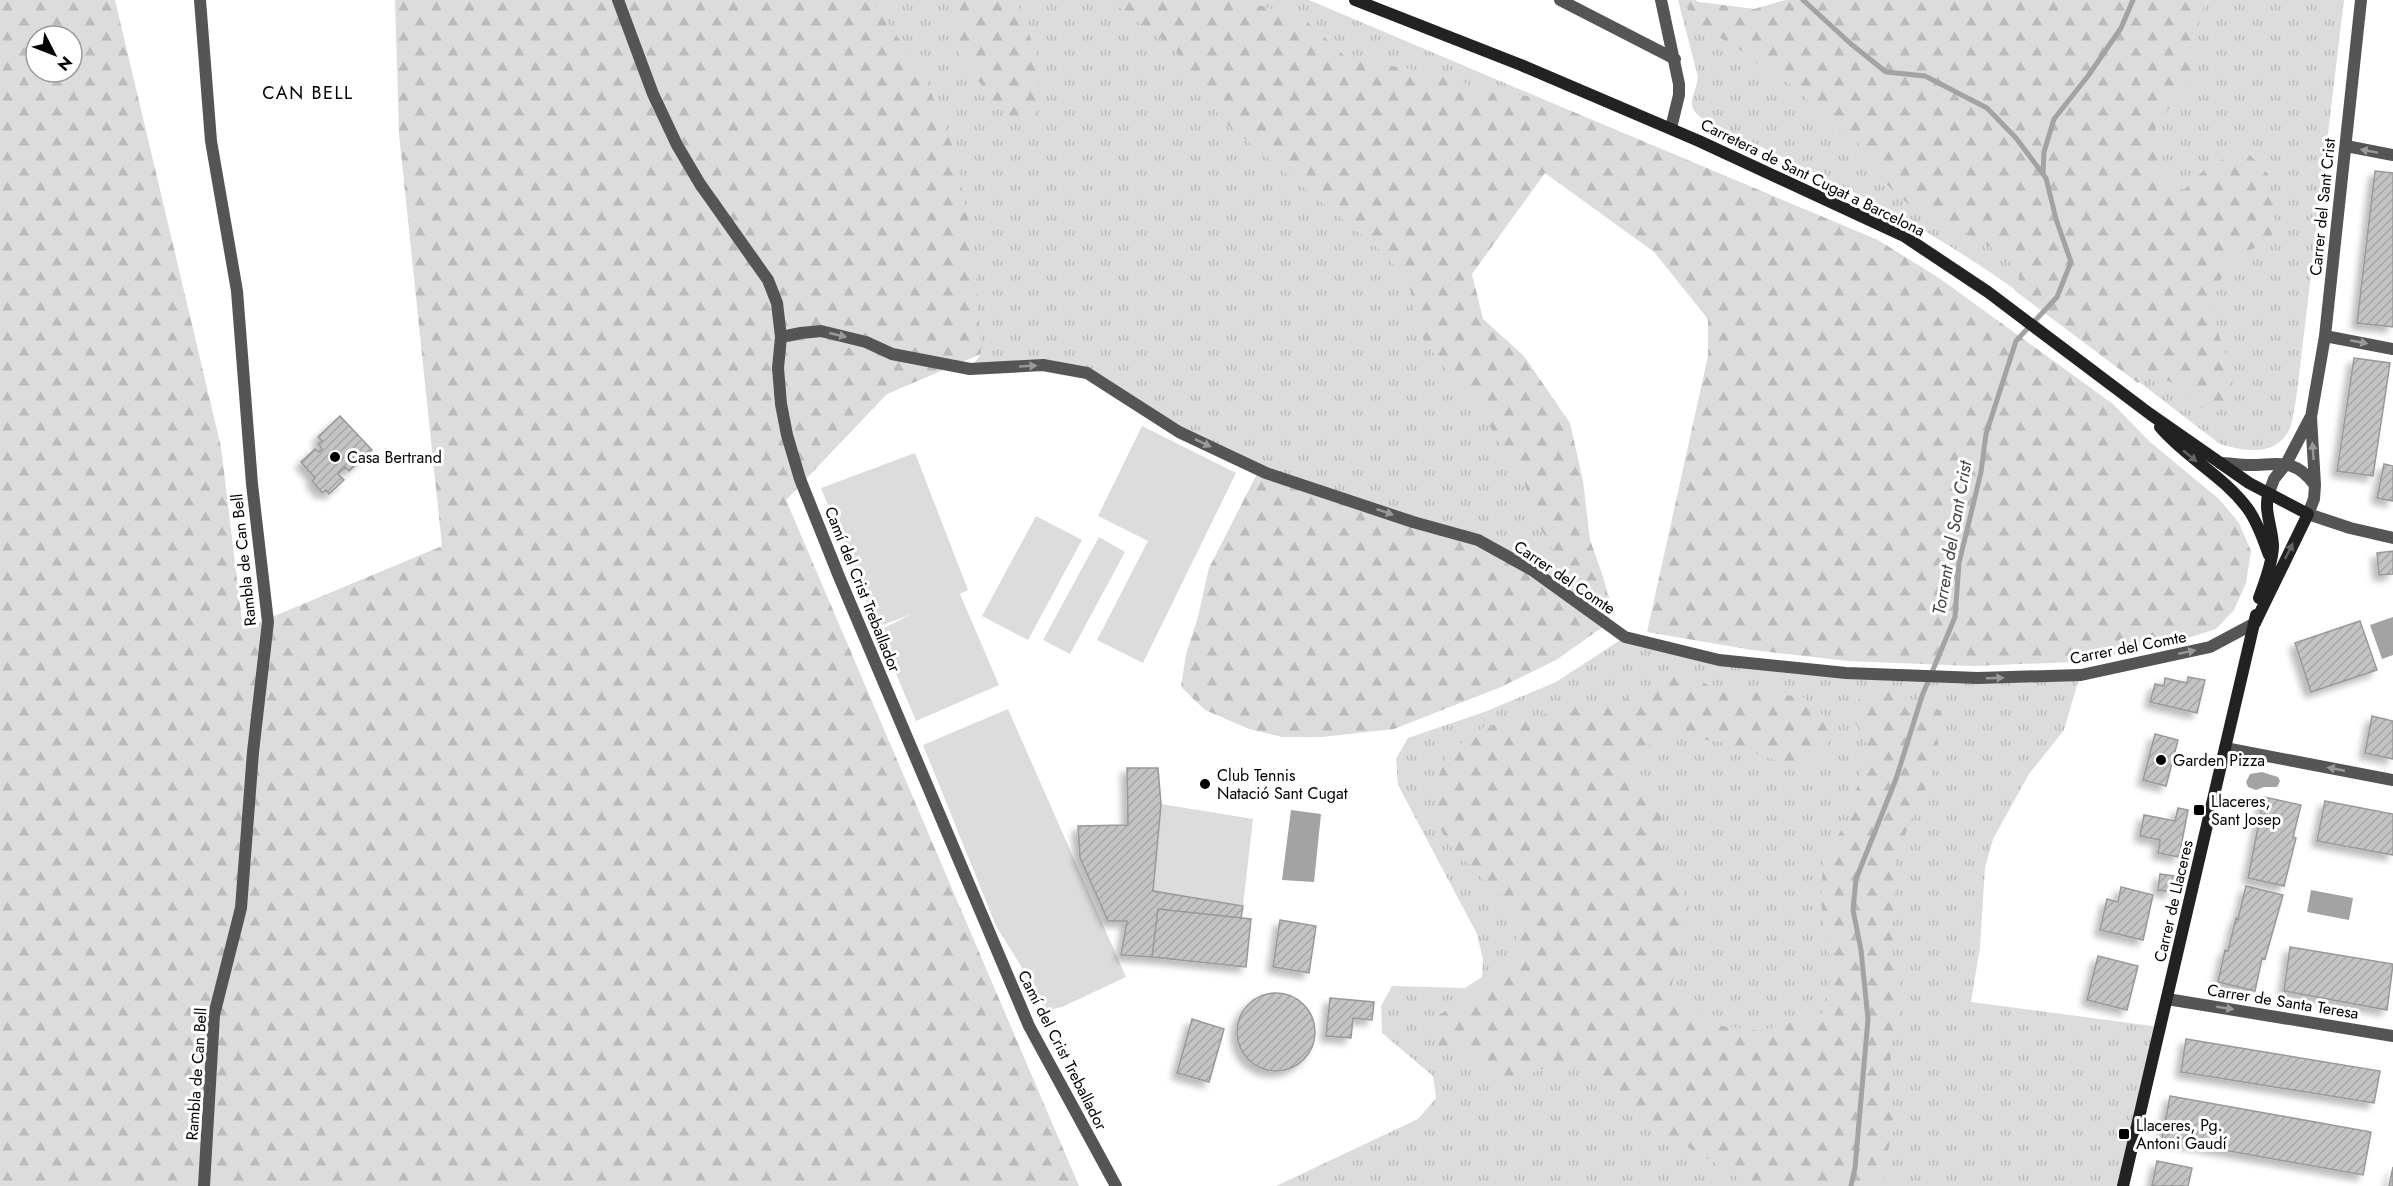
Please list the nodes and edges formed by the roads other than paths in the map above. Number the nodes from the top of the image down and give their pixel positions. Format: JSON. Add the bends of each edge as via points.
{"nodes":[{"id":1,"x":200,"y":0,"type":"edge"},
{"id":2,"x":618,"y":0,"type":"edge"},
{"id":3,"x":1355,"y":0,"type":"edge"},
{"id":4,"x":1560,"y":0,"type":"edge"},
{"id":5,"x":1661,"y":0,"type":"edge"},
{"id":6,"x":2361,"y":0,"type":"edge"},
{"id":7,"x":1675,"y":59,"type":"junction"},
{"id":8,"x":1671,"y":129,"type":"junction"},
{"id":9,"x":2346,"y":146,"type":"junction"},
{"id":10,"x":2393,"y":155,"type":"edge"},
{"id":11,"x":2325,"y":336,"type":"junction"},
{"id":12,"x":781,"y":338,"type":"junction"},
{"id":13,"x":2393,"y":349,"type":"edge"},
{"id":14,"x":2150,"y":414,"type":"junction"},
{"id":15,"x":2311,"y":417,"type":"junction"},
{"id":16,"x":2220,"y":463,"type":"junction"},
{"id":17,"x":2286,"y":465,"type":"junction"},
{"id":18,"x":2315,"y":485,"type":"junction"},
{"id":19,"x":2268,"y":495,"type":"junction"},
{"id":20,"x":2308,"y":514,"type":"junction"},
{"id":21,"x":2393,"y":538,"type":"edge"},
{"id":22,"x":2271,"y":561,"type":"junction"},
{"id":23,"x":2255,"y":623,"type":"junction"},
{"id":24,"x":2224,"y":748,"type":"junction"},
{"id":25,"x":2393,"y":780,"type":"edge"},
{"id":26,"x":2167,"y":999,"type":"junction"},
{"id":27,"x":2393,"y":1036,"type":"edge"},
{"id":28,"x":204,"y":1186,"type":"edge"},
{"id":29,"x":1116,"y":1186,"type":"edge"},
{"id":30,"x":2123,"y":1186,"type":"edge"}],
"edges":[{"from":1,"to":28,"type":"street","name":"Rambla de Can Bell","via":[[211,141],[237,291],[252,484],[268,622],[241,908],[214,1016]]},
{"from":2,"to":12,"type":"street","name":"Camí del Crist Treballador","via":[[677,146],[768,280],[777,303]]},
{"from":3,"to":8,"type":"main road","name":"Carretera de Sant Cugat a Barcelona"},
{"from":4,"to":7,"type":"street"},
{"from":5,"to":7,"type":"street"},
{"from":6,"to":9,"type":"street","name":"Carrer del Sant Crist"},
{"from":7,"to":8,"type":"street","via":[[1679,95]]},
{"from":8,"to":14,"type":"main road","name":"Carretera de Sant Cugat a Barcelona","via":[[1904,237],[1988,292]]},
{"from":10,"to":9,"type":"street","one_way":true},
{"from":9,"to":11,"type":"street","name":"Carrer del Sant Crist"},
{"from":11,"to":13,"type":"street","one_way":true},
{"from":11,"to":15,"type":"street","name":"Carrer del Sant Crist"},
{"from":12,"to":23,"type":"street","name":"Carrer del Comte","one_way":true,"via":[[821,331],[866,342],[892,354],[970,369],[1043,365],[1087,373],[1179,432],[1266,473],[1478,540],[1532,570],[1625,637],[1719,660],[1846,673],[1978,678],[2081,675],[2210,647]]},
{"from":12,"to":29,"type":"street","name":"Camí del Crist Treballador","via":[[778,368],[782,404],[804,489],[1029,1026]]},
{"from":14,"to":16,"type":"main road","name":"Carretera de Sant Cugat a Barcelona"},
{"from":14,"to":22,"type":"main road","one_way":true,"via":[[2169,438],[2242,502],[2260,530]]},
{"from":15,"to":17,"type":"street","name":"Carrer del Sant Crist"},
{"from":18,"to":15,"type":"street","name":"Carrer del Sant Crist","one_way":true},
{"from":16,"to":17,"type":"street"},
{"from":16,"to":19,"type":"main road","name":"Carretera de Sant Cugat a Barcelona"},
{"from":17,"to":18,"type":"street","via":[[2306,473]]},
{"from":17,"to":19,"type":"street","name":"Carrer del Sant Crist","via":[[2274,479]]},
{"from":18,"to":20,"type":"street","name":"Carrer del Sant Crist"},
{"from":19,"to":20,"type":"main road","name":"Carretera de Sant Cugat a Barcelona"},
{"from":19,"to":22,"type":"main road"},
{"from":20,"to":21,"type":"street"},
{"from":23,"to":20,"type":"main road","name":"Carrer del Sant Crist","one_way":true},
{"from":22,"to":23,"type":"main road"},
{"from":23,"to":24,"type":"main road","name":"Carrer de Llaceres"},
{"from":25,"to":24,"type":"street","one_way":true},
{"from":24,"to":26,"type":"main road","name":"Carrer de Llaceres"},
{"from":26,"to":27,"type":"street","name":"Carrer de Santa Teresa","one_way":true},
{"from":26,"to":30,"type":"main road","name":"Carrer de Llaceres"}]}
